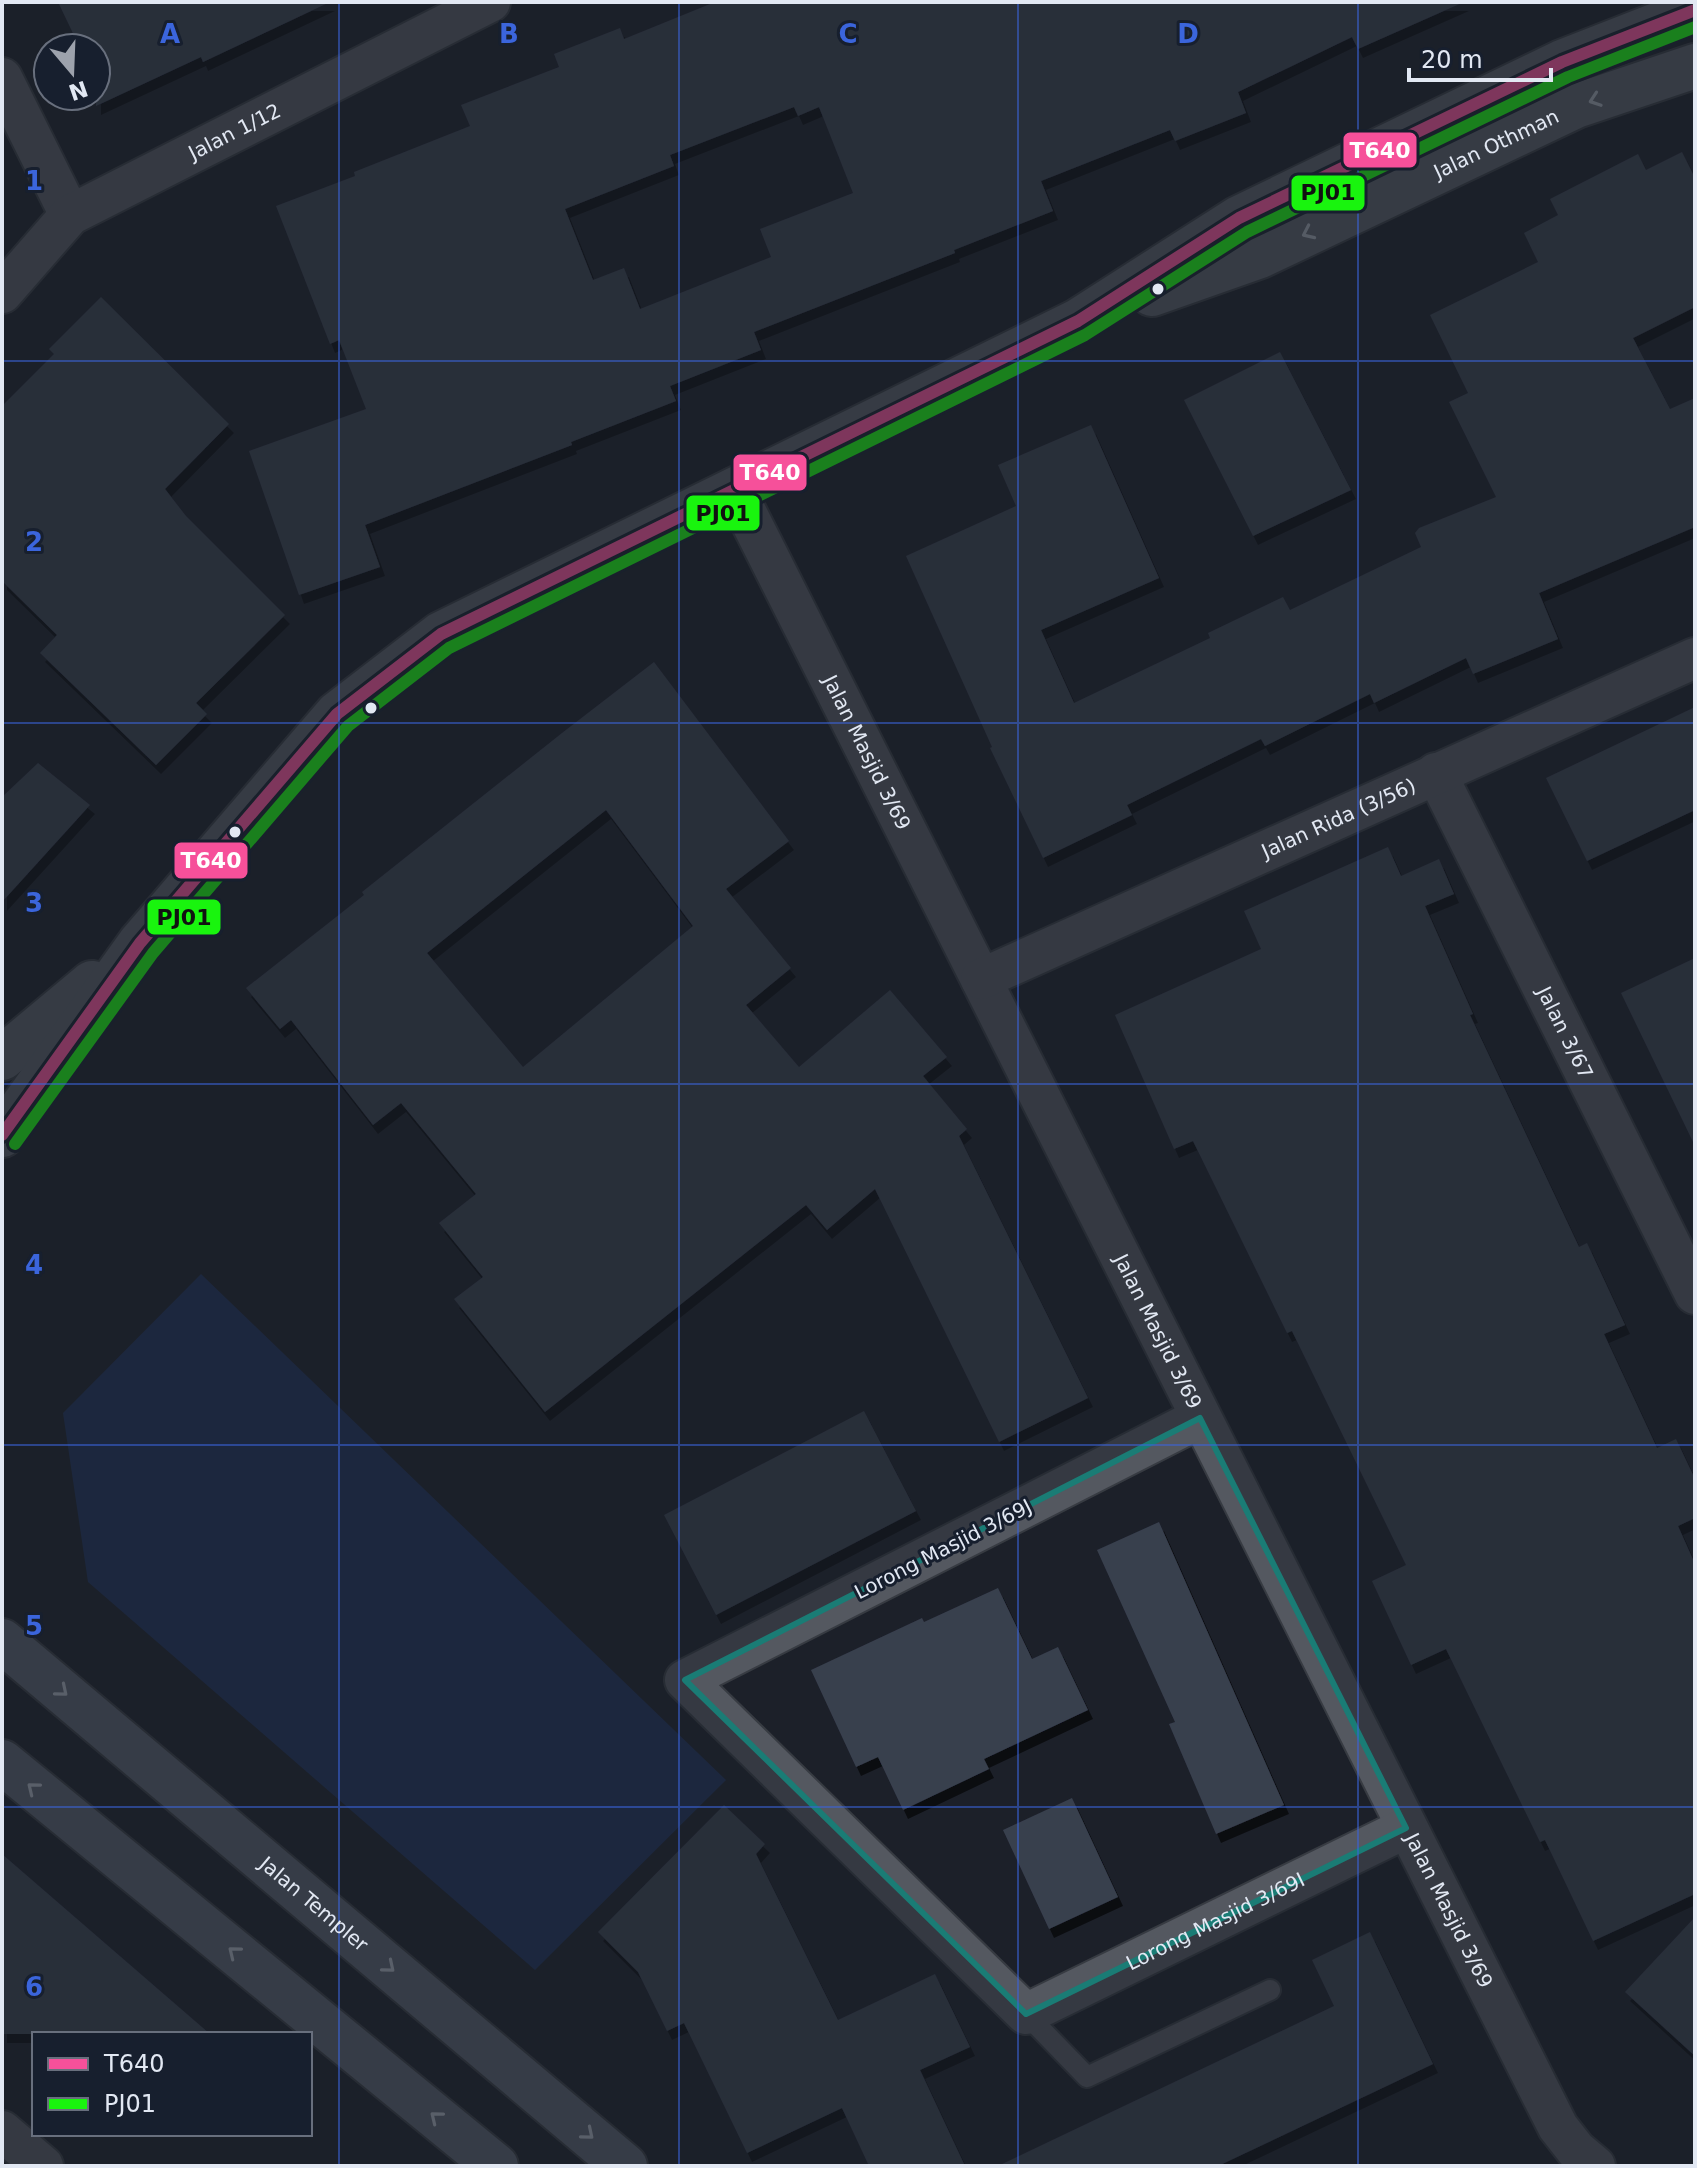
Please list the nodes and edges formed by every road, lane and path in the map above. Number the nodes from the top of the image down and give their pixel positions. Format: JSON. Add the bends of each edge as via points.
{"nodes":[{"id":1,"x":490,"y":2,"type":"edge"},
{"id":2,"x":1695,"y":10,"type":"edge"},
{"id":3,"x":1695,"y":66,"type":"edge"},
{"id":4,"x":2,"y":78,"type":"edge"},
{"id":5,"x":70,"y":215,"type":"junction"},
{"id":6,"x":2,"y":293,"type":"edge"},
{"id":7,"x":1078,"y":321,"type":"junction"},
{"id":8,"x":734,"y":488,"type":"junction"},
{"id":9,"x":1695,"y":658,"type":"edge"},
{"id":10,"x":1436,"y":773,"type":"junction"},
{"id":11,"x":140,"y":943,"type":"junction"},
{"id":12,"x":981,"y":979,"type":"junction"},
{"id":13,"x":2,"y":1058,"type":"edge"},
{"id":14,"x":2,"y":1135,"type":"edge"},
{"id":15,"x":1695,"y":1294,"type":"edge"},
{"id":16,"x":1200,"y":1418,"type":"junction"},
{"id":17,"x":2,"y":1641,"type":"edge"},
{"id":18,"x":2,"y":1762,"type":"edge"},
{"id":19,"x":1406,"y":1828,"type":"junction"},
{"id":20,"x":1270,"y":1990,"type":"dead end"},
{"id":21,"x":1026,"y":2014,"type":"junction"},
{"id":22,"x":2,"y":2131,"type":"edge"},
{"id":23,"x":43,"y":2166,"type":"edge"},
{"id":24,"x":496,"y":2166,"type":"edge"},
{"id":25,"x":625,"y":2166,"type":"edge"},
{"id":26,"x":1595,"y":2166,"type":"edge"}],
"edges":[{"from":1,"to":5,"type":"street","name":"Jalan 1/12"},
{"from":2,"to":7,"type":"main road","name":"Jalan Othman","via":[[1562,62],[1239,218]]},
{"from":3,"to":7,"type":"main road","name":"Jalan Othman","one_way":true,"via":[[1576,106],[1260,256]]},
{"from":4,"to":5,"type":"street"},
{"from":5,"to":6,"type":"street","name":"Jalan 1/12"},
{"from":7,"to":8,"type":"main road","name":"Jalan Othman"},
{"from":8,"to":11,"type":"main road","name":"Jalan Othman","via":[[441,634],[337,714]]},
{"from":8,"to":12,"type":"street","name":"Jalan Masjid 3/69"},
{"from":9,"to":10,"type":"street","name":"Jalan Rida (3/56)"},
{"from":10,"to":12,"type":"street","name":"Jalan Rida (3/56)"},
{"from":10,"to":15,"type":"street","name":"Jalan 3/67"},
{"from":11,"to":13,"type":"main road","name":"Jalan Othman"},
{"from":11,"to":14,"type":"main road","name":"Jalan Othman"},
{"from":12,"to":16,"type":"street","name":"Jalan Masjid 3/69"},
{"from":16,"to":19,"type":"street","name":"Jalan Masjid 3/69"},
{"from":16,"to":21,"type":"street","name":"Lorong Masjid 3/69J","via":[[685,1680]]},
{"from":17,"to":25,"type":"main road","name":"Jalan Templer","one_way":true},
{"from":24,"to":18,"type":"main road","one_way":true},
{"from":19,"to":21,"type":"street","name":"Lorong Masjid 3/69I"},
{"from":19,"to":26,"type":"street","name":"Jalan Masjid 3/69","via":[[1558,2127]]},
{"from":20,"to":21,"type":"lane","via":[[1087,2077]]},
{"from":22,"to":23,"type":"street"}]}
